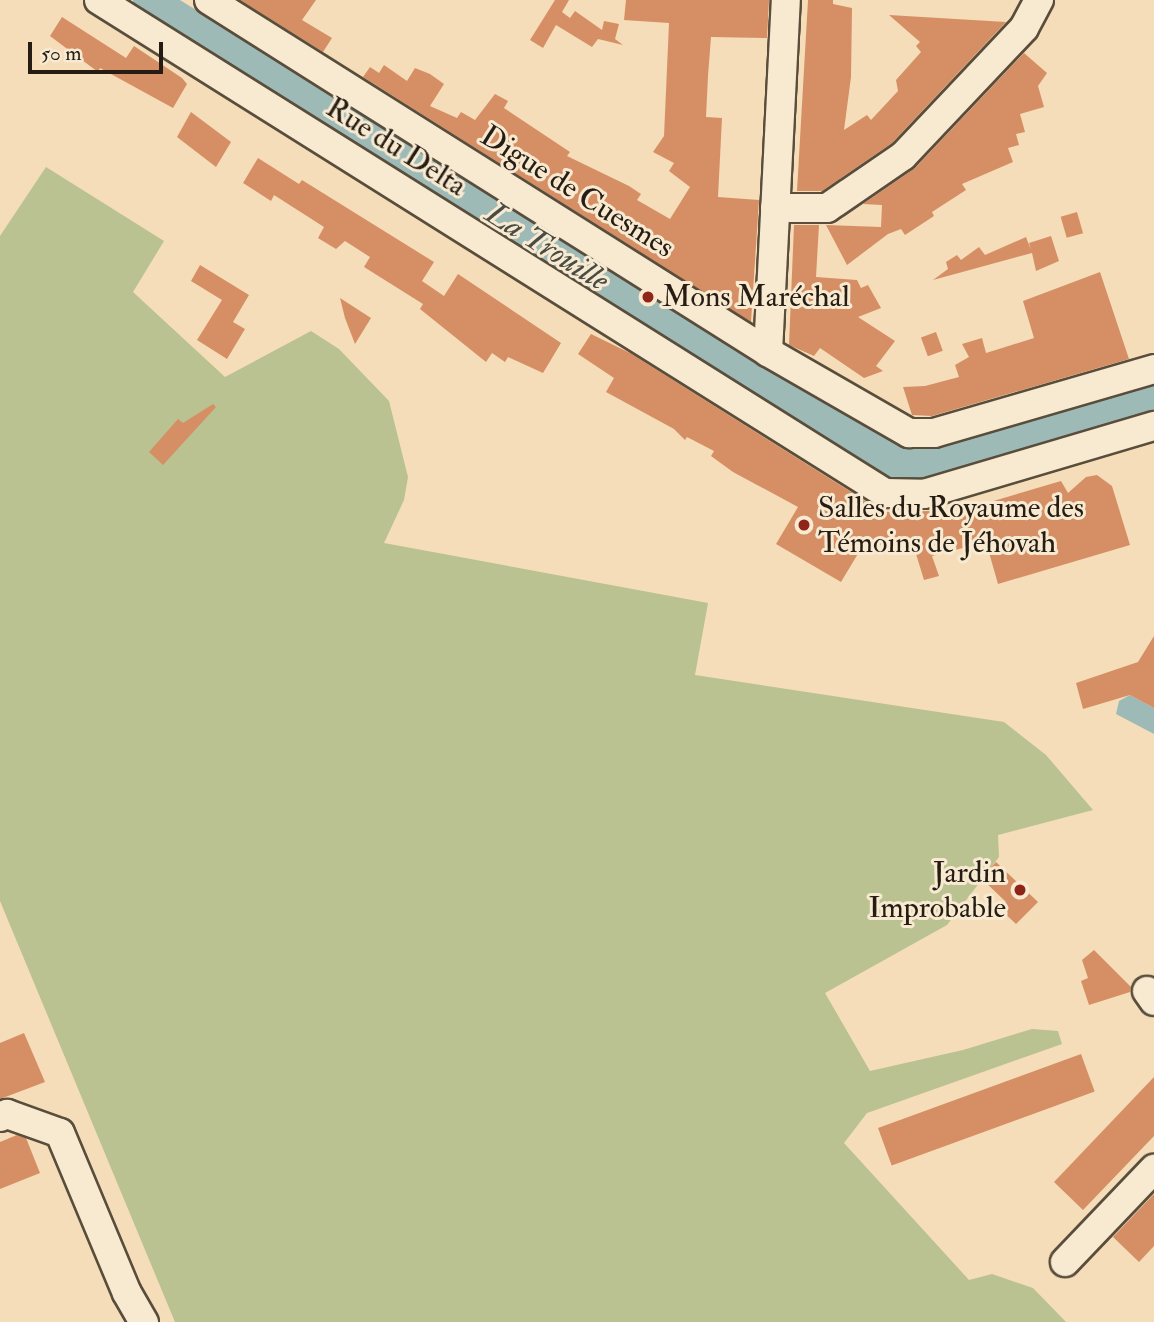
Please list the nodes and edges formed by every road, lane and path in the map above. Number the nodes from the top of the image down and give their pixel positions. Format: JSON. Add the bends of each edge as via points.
{"nodes":[{"id":1,"x":99,"y":0,"type":"edge"},
{"id":2,"x":209,"y":0,"type":"edge"},
{"id":3,"x":786,"y":0,"type":"edge"},
{"id":4,"x":1040,"y":0,"type":"edge"},
{"id":5,"x":775,"y":208,"type":"junction"},
{"id":6,"x":768,"y":352,"type":"junction"},
{"id":7,"x":1154,"y":369,"type":"edge"},
{"id":8,"x":1154,"y":426,"type":"edge"},
{"id":9,"x":0,"y":1117,"type":"edge"},
{"id":10,"x":1154,"y":1169,"type":"edge"},
{"id":11,"x":1065,"y":1262,"type":"dead end"},
{"id":12,"x":145,"y":1322,"type":"edge"}],
"edges":[{"from":1,"to":8,"type":"street","name":"Rue du Delta","via":[[862,482],[904,495],[952,486]]},
{"from":2,"to":6,"type":"street","name":"Digue de Cuesmes"},
{"from":3,"to":5,"type":"street"},
{"from":4,"to":5,"type":"street","via":[[1024,28],[903,156],[827,208]]},
{"from":5,"to":6,"type":"street"},
{"from":6,"to":7,"type":"street","name":"Digue de Cuesmes","via":[[909,433],[934,433]]},
{"from":9,"to":12,"type":"street","via":[[7,1114],[60,1133],[127,1293]]},
{"from":10,"to":11,"type":"street"}]}
